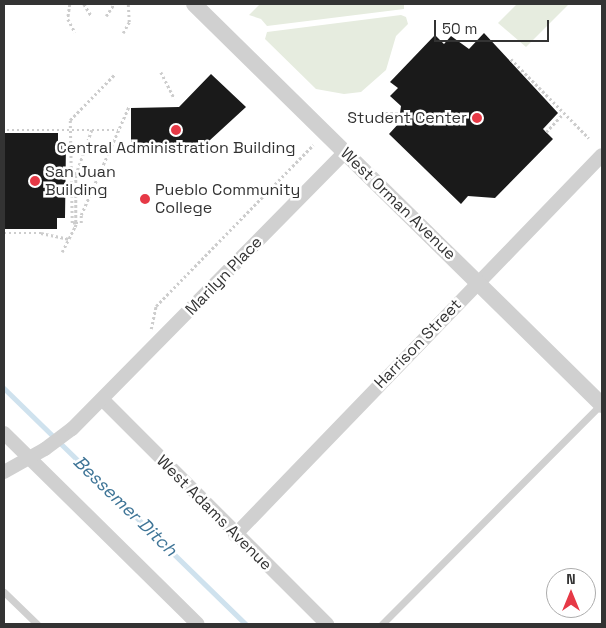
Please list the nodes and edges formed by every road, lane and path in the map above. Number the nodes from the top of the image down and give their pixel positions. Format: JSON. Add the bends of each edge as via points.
{"nodes":[{"id":1,"x":70,"y":4,"type":"edge"},
{"id":2,"x":84,"y":4,"type":"edge"},
{"id":3,"x":114,"y":4,"type":"edge"},
{"id":4,"x":128,"y":4,"type":"edge"},
{"id":5,"x":194,"y":4,"type":"edge"},
{"id":6,"x":91,"y":15,"type":"dead end"},
{"id":7,"x":106,"y":16,"type":"dead end"},
{"id":8,"x":74,"y":32,"type":"dead end"},
{"id":9,"x":123,"y":33,"type":"dead end"},
{"id":10,"x":512,"y":59,"type":"dead end"},
{"id":11,"x":161,"y":72,"type":"dead end"},
{"id":12,"x":114,"y":75,"type":"dead end"},
{"id":13,"x":175,"y":99,"type":"dead end"},
{"id":14,"x":129,"y":106,"type":"dead end"},
{"id":15,"x":380,"y":113,"type":"dead end"},
{"id":16,"x":400,"y":113,"type":"dead end"},
{"id":17,"x":564,"y":113,"type":"junction"},
{"id":18,"x":7,"y":130,"type":"dead end"},
{"id":19,"x":70,"y":130,"type":"junction"},
{"id":20,"x":92,"y":130,"type":"junction"},
{"id":21,"x":118,"y":130,"type":"junction"},
{"id":22,"x":546,"y":132,"type":"dead end"},
{"id":23,"x":589,"y":138,"type":"dead end"},
{"id":24,"x":313,"y":144,"type":"dead end"},
{"id":25,"x":345,"y":152,"type":"junction"},
{"id":26,"x":602,"y":155,"type":"edge"},
{"id":27,"x":76,"y":223,"type":"junction"},
{"id":28,"x":4,"y":233,"type":"edge"},
{"id":29,"x":69,"y":239,"type":"junction"},
{"id":30,"x":62,"y":252,"type":"dead end"},
{"id":31,"x":478,"y":282,"type":"junction"},
{"id":32,"x":149,"y":335,"type":"dead end"},
{"id":33,"x":103,"y":400,"type":"junction"},
{"id":34,"x":602,"y":403,"type":"edge"},
{"id":35,"x":4,"y":433,"type":"edge"},
{"id":36,"x":28,"y":456,"type":"junction"},
{"id":37,"x":4,"y":472,"type":"edge"},
{"id":38,"x":234,"y":534,"type":"junction"},
{"id":39,"x":4,"y":592,"type":"edge"},
{"id":40,"x":37,"y":624,"type":"edge"},
{"id":41,"x":198,"y":624,"type":"edge"},
{"id":42,"x":327,"y":624,"type":"edge"},
{"id":43,"x":382,"y":624,"type":"edge"}],
"edges":[{"from":1,"to":8,"type":"path","via":[[68,19]]},
{"from":2,"to":6,"type":"path"},
{"from":3,"to":7,"type":"path"},
{"from":4,"to":9,"type":"path","via":[[129,22]]},
{"from":5,"to":25,"type":"street","name":"West Orman Avenue"},
{"from":10,"to":17,"type":"path"},
{"from":11,"to":13,"type":"path"},
{"from":12,"to":19,"type":"path","via":[[70,120]]},
{"from":14,"to":21,"type":"path"},
{"from":15,"to":16,"type":"path"},
{"from":17,"to":22,"type":"path"},
{"from":17,"to":23,"type":"path"},
{"from":18,"to":19,"type":"path"},
{"from":19,"to":20,"type":"path"},
{"from":19,"to":27,"type":"path","via":[[72,223]]},
{"from":20,"to":21,"type":"path"},
{"from":20,"to":27,"type":"path","via":[[76,175]]},
{"from":21,"to":27,"type":"path","via":[[81,215],[81,223]]},
{"from":24,"to":32,"type":"path","via":[[156,306]]},
{"from":25,"to":31,"type":"street","name":"West Orman Avenue"},
{"from":25,"to":33,"type":"street","name":"Marilyn Place"},
{"from":26,"to":31,"type":"street","name":"Harrison Street"},
{"from":27,"to":29,"type":"path"},
{"from":28,"to":29,"type":"path","via":[[46,234]]},
{"from":29,"to":30,"type":"path"},
{"from":31,"to":34,"type":"street","name":"West Orman Avenue"},
{"from":31,"to":38,"type":"street","name":"Harrison Street"},
{"from":33,"to":36,"type":"street","name":"Marilyn Place","via":[[72,430],[45,449]]},
{"from":33,"to":38,"type":"street","name":"West Adams Avenue"},
{"from":34,"to":43,"type":"lane"},
{"from":35,"to":36,"type":"street"},
{"from":36,"to":37,"type":"street"},
{"from":36,"to":41,"type":"street"},
{"from":38,"to":42,"type":"street","name":"West Adams Avenue"},
{"from":39,"to":40,"type":"lane"}]}
